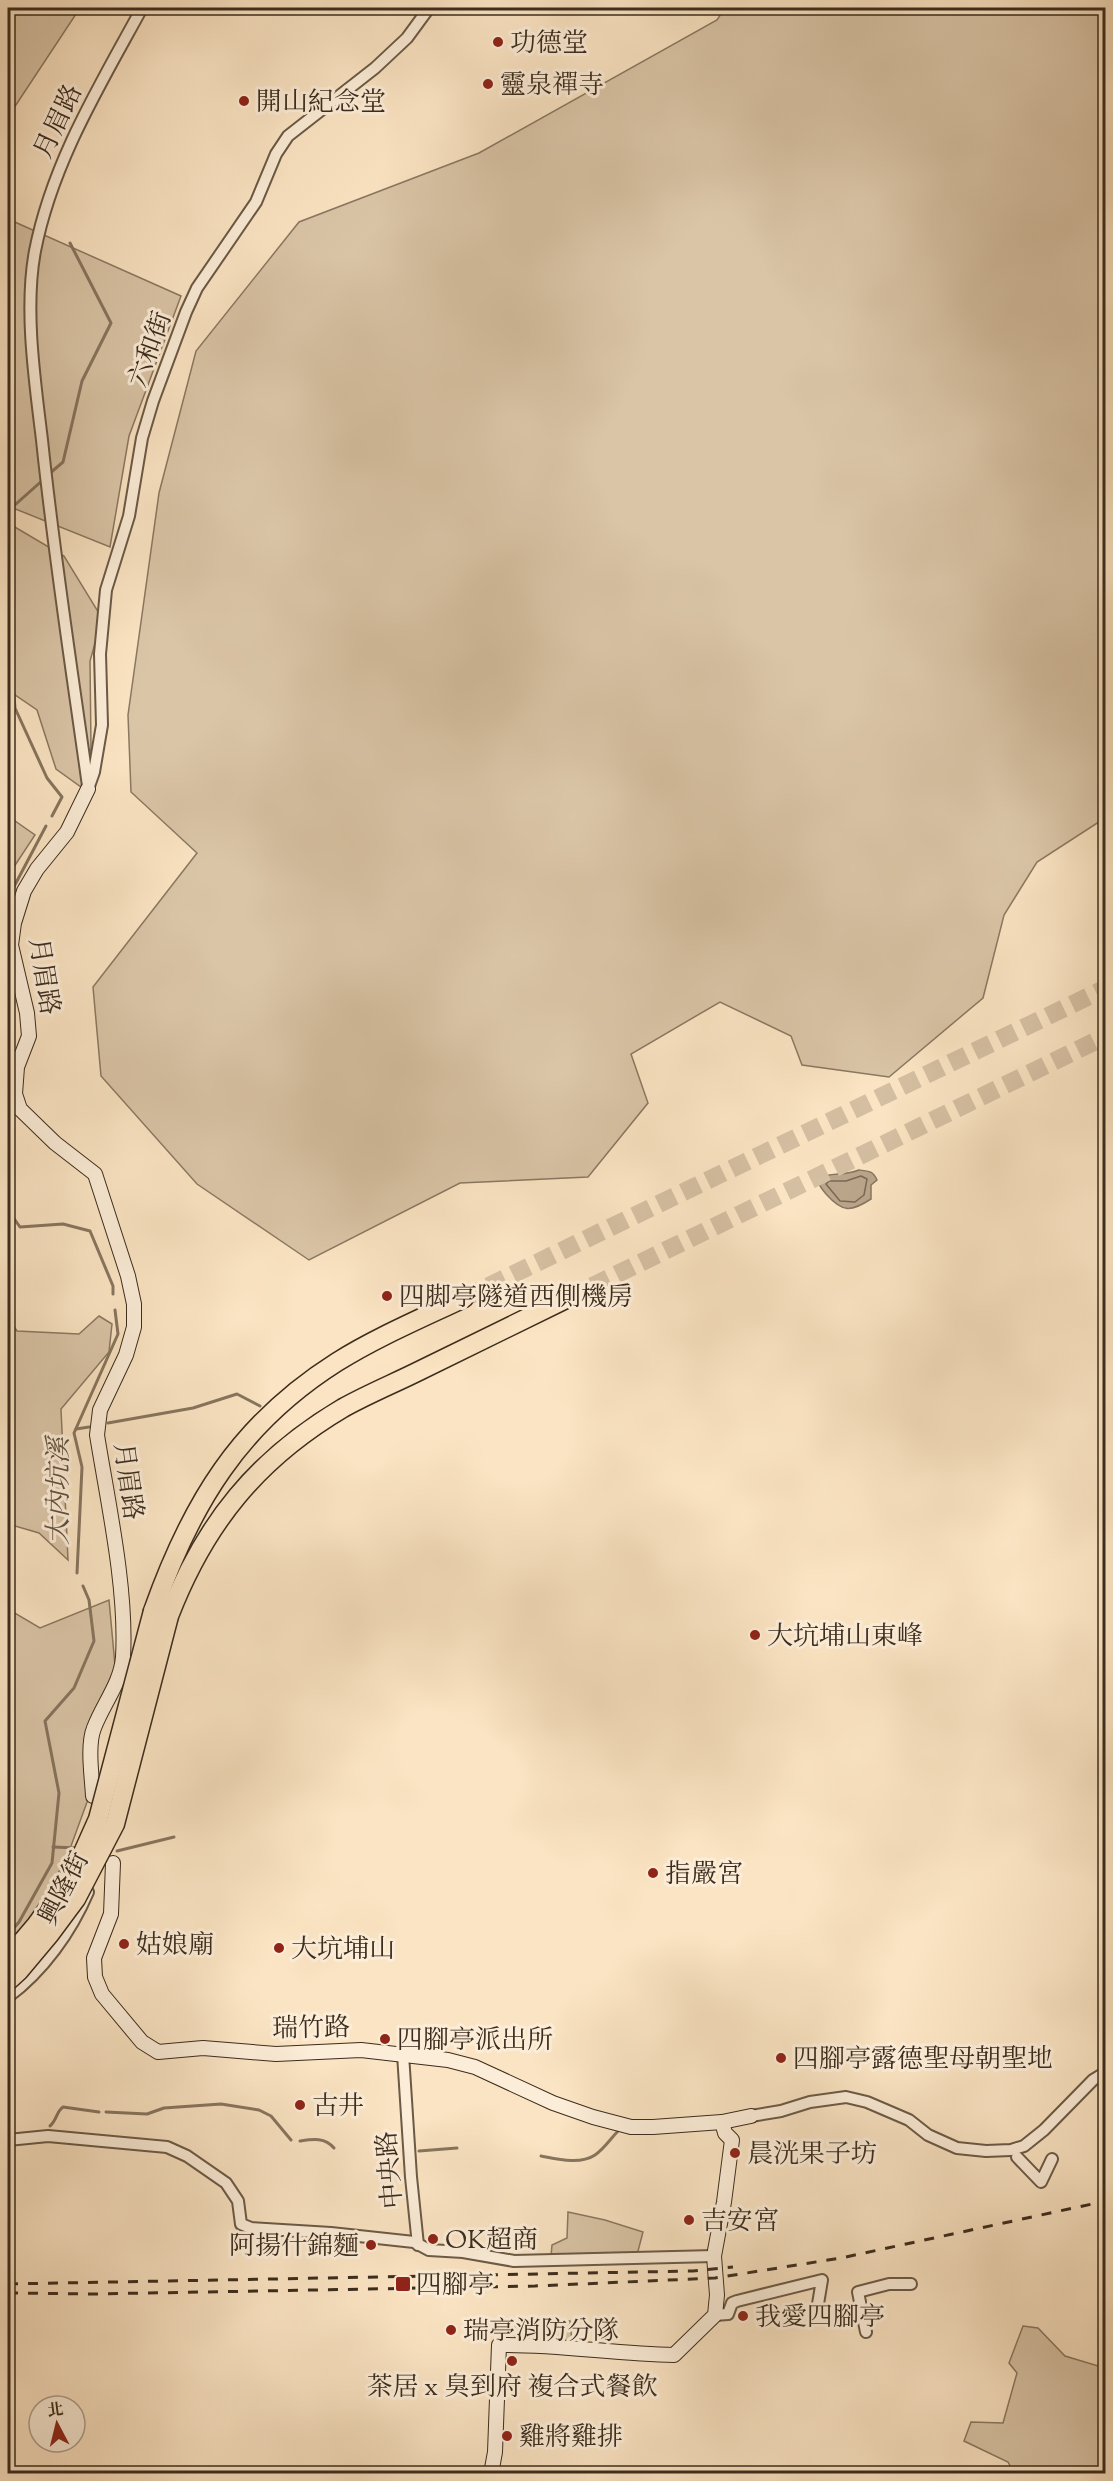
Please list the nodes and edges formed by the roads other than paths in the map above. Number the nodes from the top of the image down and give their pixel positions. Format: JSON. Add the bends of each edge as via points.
{"nodes":[{"id":1,"x":142,"y":8,"type":"edge"},
{"id":2,"x":429,"y":8,"type":"edge"},
{"id":3,"x":88,"y":789,"type":"junction"},
{"id":4,"x":464,"y":1298,"type":"tunnel mouth"},
{"id":5,"x":567,"y":1299,"type":"tunnel mouth"},
{"id":6,"x":161,"y":1613,"type":"junction"},
{"id":7,"x":93,"y":1796,"type":"dead end"},
{"id":8,"x":110,"y":1857,"type":"joint"},
{"id":9,"x":8,"y":1958,"type":"edge"},
{"id":10,"x":8,"y":1980,"type":"edge"},
{"id":11,"x":8,"y":1997,"type":"edge"},
{"id":12,"x":403,"y":2054,"type":"junction"},
{"id":13,"x":1106,"y":2072,"type":"edge"},
{"id":14,"x":751,"y":2116,"type":"junction"},
{"id":15,"x":722,"y":2122,"type":"junction"},
{"id":16,"x":8,"y":2140,"type":"edge"},
{"id":17,"x":732,"y":2140,"type":"junction"},
{"id":18,"x":1017,"y":2157,"type":"dead end"},
{"id":19,"x":1052,"y":2159,"type":"dead end"},
{"id":20,"x":418,"y":2245,"type":"junction"},
{"id":21,"x":714,"y":2263,"type":"junction"},
{"id":22,"x":911,"y":2284,"type":"dead end"},
{"id":23,"x":818,"y":2304,"type":"dead end"},
{"id":24,"x":715,"y":2314,"type":"junction"},
{"id":25,"x":866,"y":2331,"type":"dead end"},
{"id":26,"x":491,"y":2474,"type":"edge"}],
"edges":[{"from":1,"to":3,"type":"street","name":"月眉路","via":[[68,146],[35,252],[32,328],[50,520]]},
{"from":2,"to":3,"type":"street","name":"六和街","via":[[407,38],[375,68],[288,136],[256,202],[197,288],[186,312],[142,438],[129,516],[106,590],[100,654],[102,725]]},
{"from":3,"to":7,"type":"street","name":"月眉路","via":[[67,832],[24,891],[11,945],[29,1036],[17,1067],[15,1094],[20,1109],[95,1174],[134,1304],[129,1346],[100,1410],[97,1435],[121,1594],[123,1657],[119,1678],[92,1730]]},
{"from":4,"to":6,"type":"highway","via":[[337,1362],[267,1417],[209,1489],[187,1526]]},
{"from":5,"to":6,"type":"highway","via":[[344,1408],[278,1454],[218,1520]]},
{"from":6,"to":9,"type":"highway","bridge":true,"via":[[98,1819],[61,1891]]},
{"from":6,"to":10,"type":"highway","bridge":true,"via":[[115,1824],[76,1899],[51,1934]]},
{"from":8,"to":11,"type":"street","name":"興隆街","via":[[59,1944]]},
{"from":8,"to":12,"type":"street","name":"瑞竹路","via":[[111,1914],[94,1958],[95,1977],[102,1994],[142,2042],[158,2052],[203,2048],[276,2054],[360,2050]]},
{"from":12,"to":15,"type":"street","name":"瑞竹路","via":[[475,2067],[553,2103],[631,2127]]},
{"from":12,"to":20,"type":"street","name":"中央路"},
{"from":13,"to":14,"type":"street","name":"瑞竹路","via":[[1093,2080],[1044,2130],[1024,2146],[1011,2150],[957,2148],[928,2135],[909,2120],[846,2097]]},
{"from":14,"to":15,"type":"street","name":"瑞竹路"},
{"from":14,"to":17,"type":"street"},
{"from":15,"to":17,"type":"street"},
{"from":16,"to":20,"type":"street","via":[[48,2136],[167,2147],[226,2183],[238,2201],[241,2224],[251,2228],[331,2233]]},
{"from":17,"to":21,"type":"street"},
{"from":18,"to":19,"type":"street","via":[[1041,2182]]},
{"from":20,"to":21,"type":"street","via":[[429,2250],[514,2261]]},
{"from":21,"to":24,"type":"street"},
{"from":22,"to":25,"type":"street","via":[[889,2284],[858,2292]]},
{"from":23,"to":24,"type":"street","via":[[822,2280],[737,2301],[728,2314]]},
{"from":24,"to":26,"type":"street","via":[[674,2355],[499,2345]]}]}
